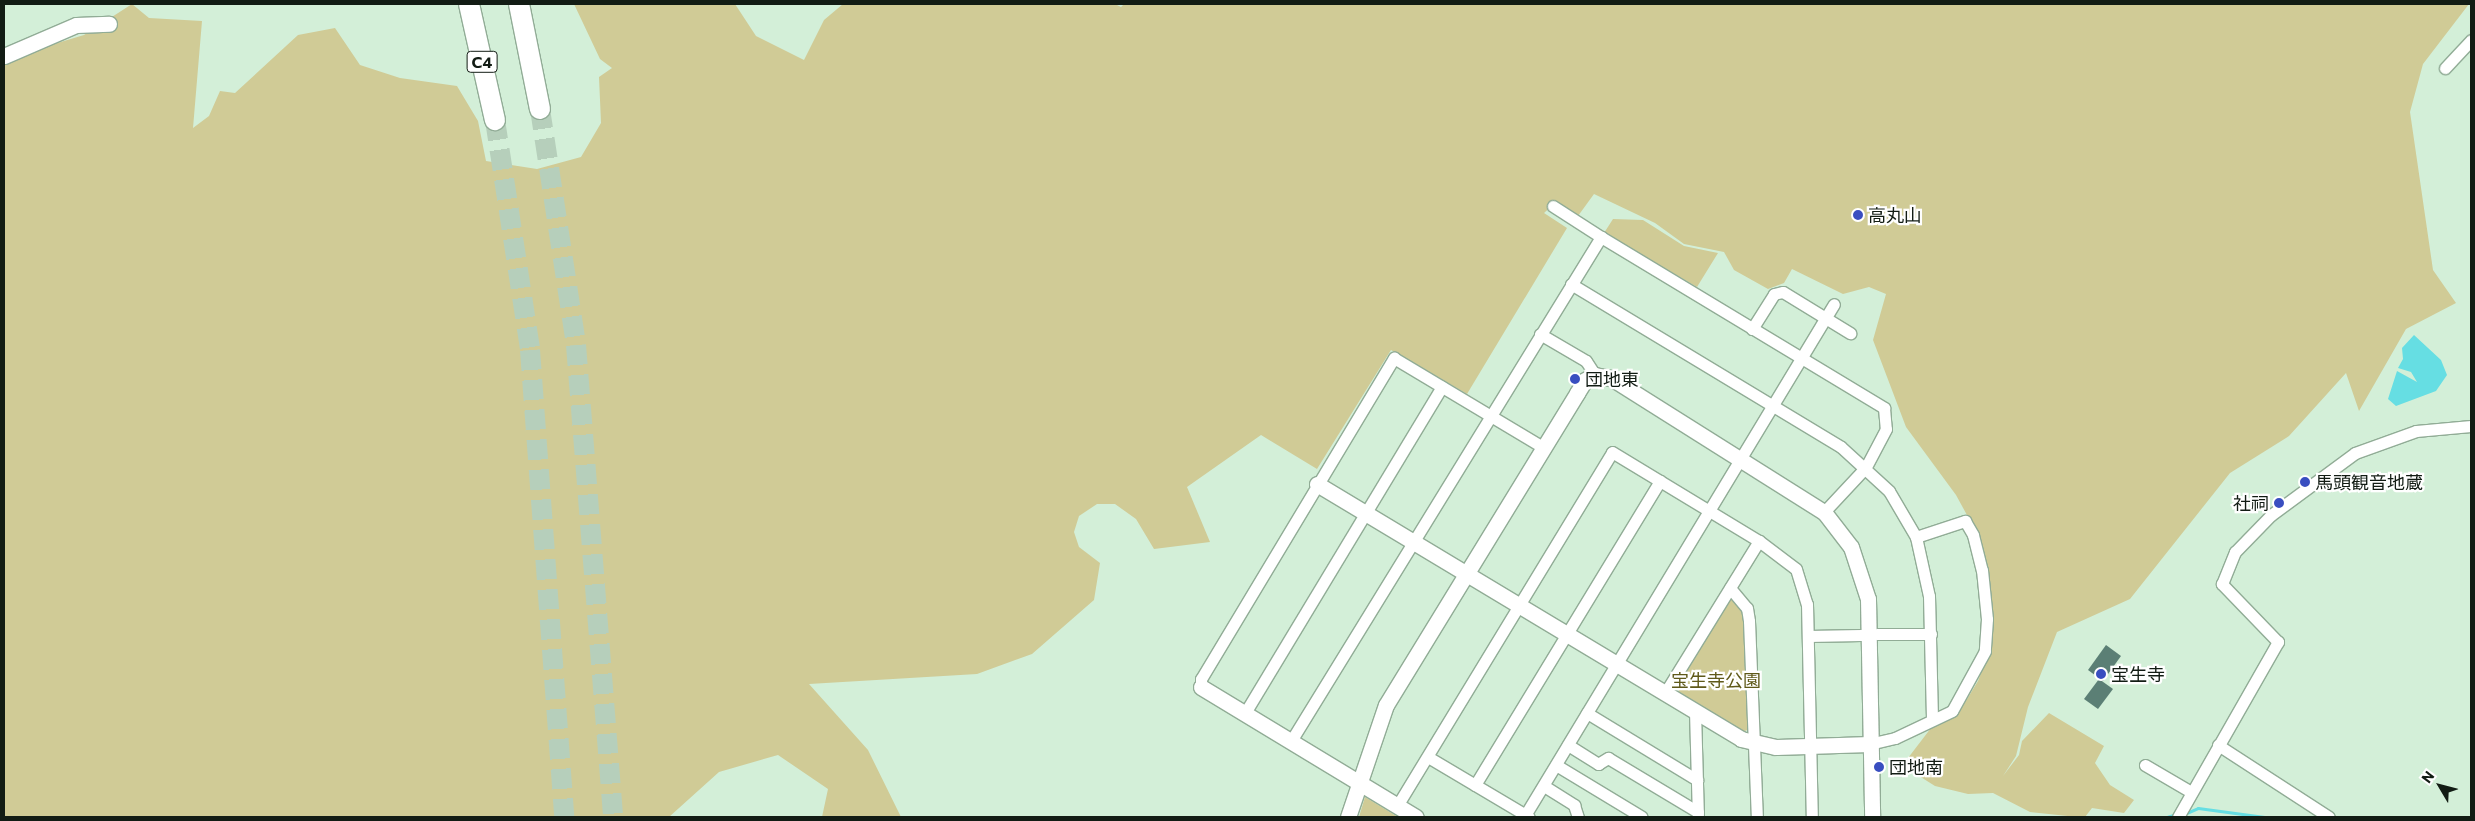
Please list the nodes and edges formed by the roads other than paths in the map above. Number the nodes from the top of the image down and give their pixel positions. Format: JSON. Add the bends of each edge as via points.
{"nodes":[{"id":1,"x":469,"y":4,"type":"edge"},
{"id":2,"x":518,"y":4,"type":"edge"},
{"id":3,"x":109,"y":24,"type":"dead end"},
{"id":4,"x":2471,"y":40,"type":"edge"},
{"id":5,"x":4,"y":56,"type":"edge"},
{"id":6,"x":2445,"y":68,"type":"dead end"},
{"id":7,"x":540,"y":109,"type":"tunnel mouth"},
{"id":8,"x":495,"y":120,"type":"tunnel mouth"},
{"id":9,"x":1553,"y":206,"type":"dead end"},
{"id":10,"x":1600,"y":237,"type":"junction"},
{"id":11,"x":1571,"y":284,"type":"junction"},
{"id":12,"x":1834,"y":304,"type":"dead end"},
{"id":13,"x":1826,"y":317,"type":"junction"},
{"id":14,"x":1752,"y":329,"type":"junction"},
{"id":15,"x":1850,"y":333,"type":"dead end"},
{"id":16,"x":1540,"y":334,"type":"junction"},
{"id":17,"x":1802,"y":358,"type":"junction"},
{"id":18,"x":1595,"y":375,"type":"junction"},
{"id":19,"x":1442,"y":387,"type":"junction"},
{"id":20,"x":1773,"y":407,"type":"junction"},
{"id":21,"x":1492,"y":415,"type":"junction"},
{"id":22,"x":2471,"y":426,"type":"edge"},
{"id":23,"x":1543,"y":447,"type":"junction"},
{"id":24,"x":1740,"y":459,"type":"junction"},
{"id":25,"x":1866,"y":467,"type":"junction"},
{"id":26,"x":1660,"y":481,"type":"junction"},
{"id":27,"x":1318,"y":484,"type":"junction"},
{"id":28,"x":1710,"y":511,"type":"junction"},
{"id":29,"x":1824,"y":512,"type":"junction"},
{"id":30,"x":1366,"y":513,"type":"junction"},
{"id":31,"x":1916,"y":537,"type":"junction"},
{"id":32,"x":1758,"y":541,"type":"junction"},
{"id":33,"x":1414,"y":542,"type":"junction"},
{"id":34,"x":1467,"y":574,"type":"junction"},
{"id":35,"x":1730,"y":588,"type":"junction"},
{"id":36,"x":1519,"y":605,"type":"junction"},
{"id":37,"x":1568,"y":634,"type":"junction"},
{"id":38,"x":1878,"y":634,"type":"dead end"},
{"id":39,"x":1931,"y":634,"type":"junction"},
{"id":40,"x":1861,"y":635,"type":"dead end"},
{"id":41,"x":1808,"y":636,"type":"junction"},
{"id":42,"x":1616,"y":664,"type":"junction"},
{"id":43,"x":1202,"y":687,"type":"joint"},
{"id":44,"x":1665,"y":693,"type":"junction"},
{"id":45,"x":1695,"y":711,"type":"junction"},
{"id":46,"x":1587,"y":713,"type":"junction"},
{"id":47,"x":1245,"y":714,"type":"junction"},
{"id":48,"x":1932,"y":720,"type":"junction"},
{"id":49,"x":1291,"y":741,"type":"junction"},
{"id":50,"x":1755,"y":744,"type":"junction"},
{"id":51,"x":1870,"y":744,"type":"junction"},
{"id":52,"x":1568,"y":745,"type":"junction"},
{"id":53,"x":2218,"y":745,"type":"junction"},
{"id":54,"x":1810,"y":746,"type":"junction"},
{"id":55,"x":1428,"y":757,"type":"junction"},
{"id":56,"x":1556,"y":765,"type":"junction"},
{"id":57,"x":2145,"y":765,"type":"dead end"},
{"id":58,"x":1697,"y":780,"type":"junction"},
{"id":59,"x":1359,"y":783,"type":"junction"},
{"id":60,"x":1475,"y":785,"type":"junction"},
{"id":61,"x":1544,"y":786,"type":"junction"},
{"id":62,"x":2191,"y":792,"type":"junction"},
{"id":63,"x":1397,"y":806,"type":"junction"},
{"id":64,"x":1698,"y":815,"type":"edge"},
{"id":65,"x":2179,"y":815,"type":"edge"},
{"id":66,"x":1348,"y":817,"type":"edge"},
{"id":67,"x":1416,"y":817,"type":"edge"},
{"id":68,"x":1526,"y":817,"type":"edge"},
{"id":69,"x":1578,"y":817,"type":"edge"},
{"id":70,"x":1642,"y":817,"type":"edge"},
{"id":71,"x":1757,"y":817,"type":"edge"},
{"id":72,"x":1812,"y":817,"type":"edge"},
{"id":73,"x":1872,"y":817,"type":"edge"},
{"id":74,"x":2329,"y":817,"type":"edge"}],
"edges":[{"from":1,"to":8,"type":"highway","number":"C4"},
{"from":2,"to":7,"type":"highway"},
{"from":3,"to":5,"type":"street","via":[[76,25]]},
{"from":4,"to":6,"type":"street"},
{"from":9,"to":10,"type":"street"},
{"from":10,"to":11,"type":"street"},
{"from":10,"to":14,"type":"street"},
{"from":11,"to":16,"type":"street"},
{"from":11,"to":20,"type":"street"},
{"from":12,"to":13,"type":"street"},
{"from":13,"to":14,"type":"street","via":[[1783,292],[1774,294]]},
{"from":13,"to":15,"type":"street"},
{"from":13,"to":17,"type":"street"},
{"from":14,"to":17,"type":"street"},
{"from":16,"to":18,"type":"street","via":[[1586,362]]},
{"from":16,"to":21,"type":"street"},
{"from":17,"to":20,"type":"street"},
{"from":17,"to":25,"type":"street","via":[[1884,408],[1886,429]]},
{"from":18,"to":23,"type":"street","via":[[1585,380]]},
{"from":18,"to":24,"type":"street","via":[[1610,378]]},
{"from":19,"to":21,"type":"street"},
{"from":19,"to":27,"type":"street","via":[[1394,358]]},
{"from":19,"to":30,"type":"street"},
{"from":20,"to":24,"type":"street"},
{"from":20,"to":25,"type":"street"},
{"from":21,"to":23,"type":"street"},
{"from":21,"to":33,"type":"street"},
{"from":22,"to":53,"type":"street","via":[[2416,431],[2355,453],[2272,515],[2235,552],[2222,584],[2278,642]]},
{"from":23,"to":34,"type":"street"},
{"from":24,"to":28,"type":"street"},
{"from":24,"to":29,"type":"street"},
{"from":25,"to":29,"type":"street"},
{"from":25,"to":31,"type":"street","via":[[1889,491]]},
{"from":26,"to":28,"type":"street"},
{"from":26,"to":36,"type":"street","via":[[1612,452]]},
{"from":26,"to":37,"type":"street"},
{"from":27,"to":30,"type":"street"},
{"from":27,"to":43,"type":"street","via":[[1201,679]]},
{"from":28,"to":32,"type":"street"},
{"from":28,"to":42,"type":"street"},
{"from":29,"to":51,"type":"street","via":[[1851,547],[1868,599]]},
{"from":30,"to":33,"type":"street"},
{"from":30,"to":47,"type":"street"},
{"from":31,"to":39,"type":"street","via":[[1929,596]]},
{"from":31,"to":48,"type":"street","via":[[1965,521],[1974,536],[1986,596],[1985,651],[1973,679],[1952,711]]},
{"from":32,"to":35,"type":"street"},
{"from":32,"to":41,"type":"street","via":[[1796,569],[1807,604]]},
{"from":33,"to":34,"type":"street"},
{"from":33,"to":49,"type":"street"},
{"from":34,"to":36,"type":"street"},
{"from":34,"to":59,"type":"street","via":[[1386,705]]},
{"from":35,"to":44,"type":"street"},
{"from":35,"to":50,"type":"street","via":[[1747,608]]},
{"from":36,"to":37,"type":"street"},
{"from":36,"to":55,"type":"street"},
{"from":37,"to":42,"type":"street"},
{"from":37,"to":60,"type":"street"},
{"from":38,"to":39,"type":"street"},
{"from":39,"to":48,"type":"street"},
{"from":40,"to":41,"type":"street"},
{"from":41,"to":54,"type":"street"},
{"from":42,"to":44,"type":"street"},
{"from":42,"to":46,"type":"street"},
{"from":43,"to":47,"type":"street"},
{"from":44,"to":45,"type":"street"},
{"from":45,"to":50,"type":"street"},
{"from":45,"to":58,"type":"street"},
{"from":46,"to":52,"type":"street"},
{"from":46,"to":58,"type":"street"},
{"from":47,"to":49,"type":"street"},
{"from":48,"to":51,"type":"street","via":[[1895,738]]},
{"from":49,"to":59,"type":"street"},
{"from":50,"to":54,"type":"street"},
{"from":50,"to":71,"type":"street"},
{"from":51,"to":54,"type":"street"},
{"from":51,"to":73,"type":"street"},
{"from":52,"to":56,"type":"street"},
{"from":52,"to":64,"type":"street","via":[[1598,764],[1608,758]]},
{"from":53,"to":62,"type":"street"},
{"from":53,"to":74,"type":"street"},
{"from":54,"to":72,"type":"street"},
{"from":55,"to":60,"type":"street"},
{"from":55,"to":63,"type":"street"},
{"from":56,"to":61,"type":"street"},
{"from":56,"to":70,"type":"street"},
{"from":57,"to":62,"type":"street"},
{"from":58,"to":64,"type":"street"},
{"from":59,"to":63,"type":"street"},
{"from":59,"to":66,"type":"street"},
{"from":60,"to":68,"type":"street"},
{"from":61,"to":68,"type":"street"},
{"from":61,"to":69,"type":"street","via":[[1574,805]]},
{"from":62,"to":65,"type":"street"},
{"from":63,"to":67,"type":"street"}]}
